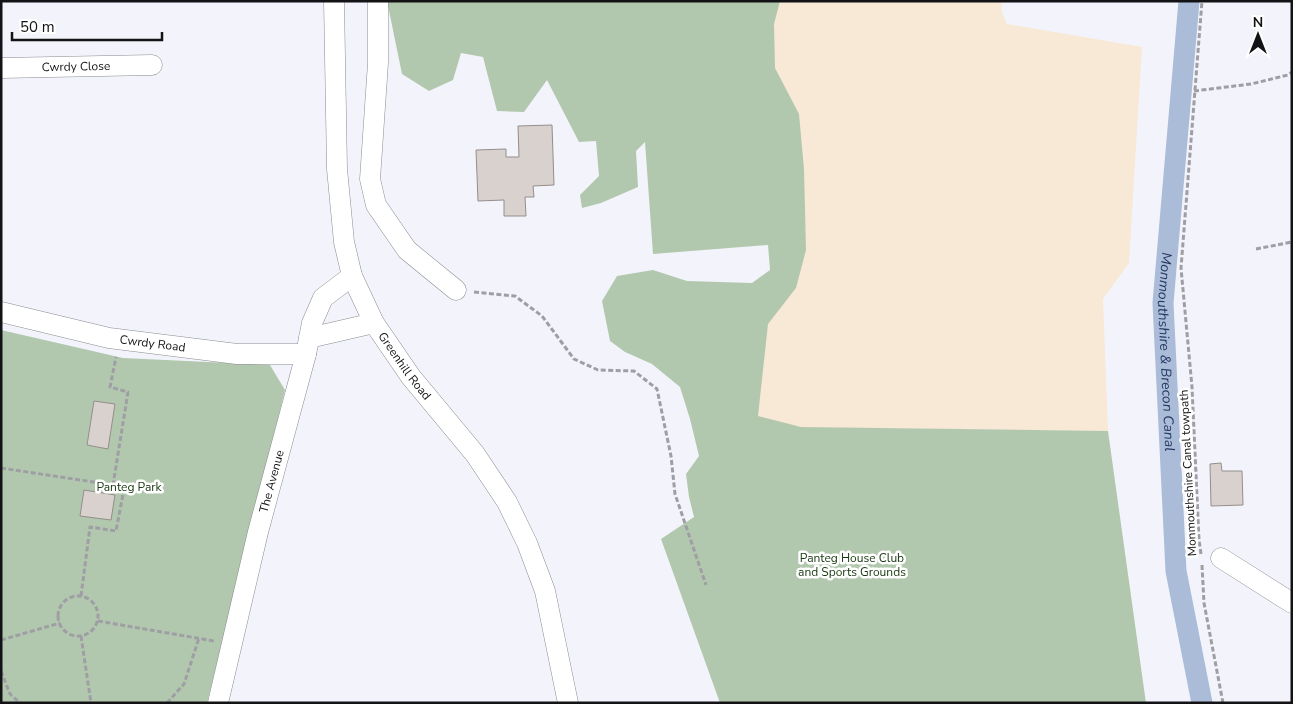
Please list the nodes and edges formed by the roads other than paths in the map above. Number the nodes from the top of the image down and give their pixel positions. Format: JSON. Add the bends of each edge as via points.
{"nodes":[{"id":1,"x":334,"y":1,"type":"edge"},
{"id":2,"x":378,"y":1,"type":"edge"},
{"id":3,"x":152,"y":65,"type":"dead end"},
{"id":4,"x":1,"y":68,"type":"edge"},
{"id":5,"x":352,"y":276,"type":"junction"},
{"id":6,"x":456,"y":290,"type":"road end"},
{"id":7,"x":1,"y":312,"type":"edge"},
{"id":8,"x":374,"y":324,"type":"junction"},
{"id":9,"x":308,"y":346,"type":"junction"},
{"id":10,"x":1221,"y":558,"type":"dead end"},
{"id":11,"x":1292,"y":603,"type":"edge"},
{"id":12,"x":218,"y":703,"type":"edge"},
{"id":13,"x":568,"y":703,"type":"edge"}],
"edges":[{"from":1,"to":5,"type":"street","name":"Greenhill Road","via":[[337,169],[344,242]]},
{"from":2,"to":6,"type":"street","via":[[378,63],[370,179],[376,205],[406,250]]},
{"from":3,"to":4,"type":"street","name":"Cwrdy Close"},
{"from":5,"to":8,"type":"street","name":"Greenhill Road"},
{"from":5,"to":9,"type":"street","name":"The Avenue","via":[[323,298],[312,324]]},
{"from":7,"to":9,"type":"street","name":"Cwrdy Road","via":[[120,339],[237,354]]},
{"from":8,"to":9,"type":"street","name":"Cwrdy Road"},
{"from":8,"to":13,"type":"street","name":"Greenhill Road","via":[[411,377],[475,454],[507,502],[545,591]]},
{"from":9,"to":12,"type":"street","name":"The Avenue","via":[[258,532]]},
{"from":10,"to":11,"type":"street"}]}
